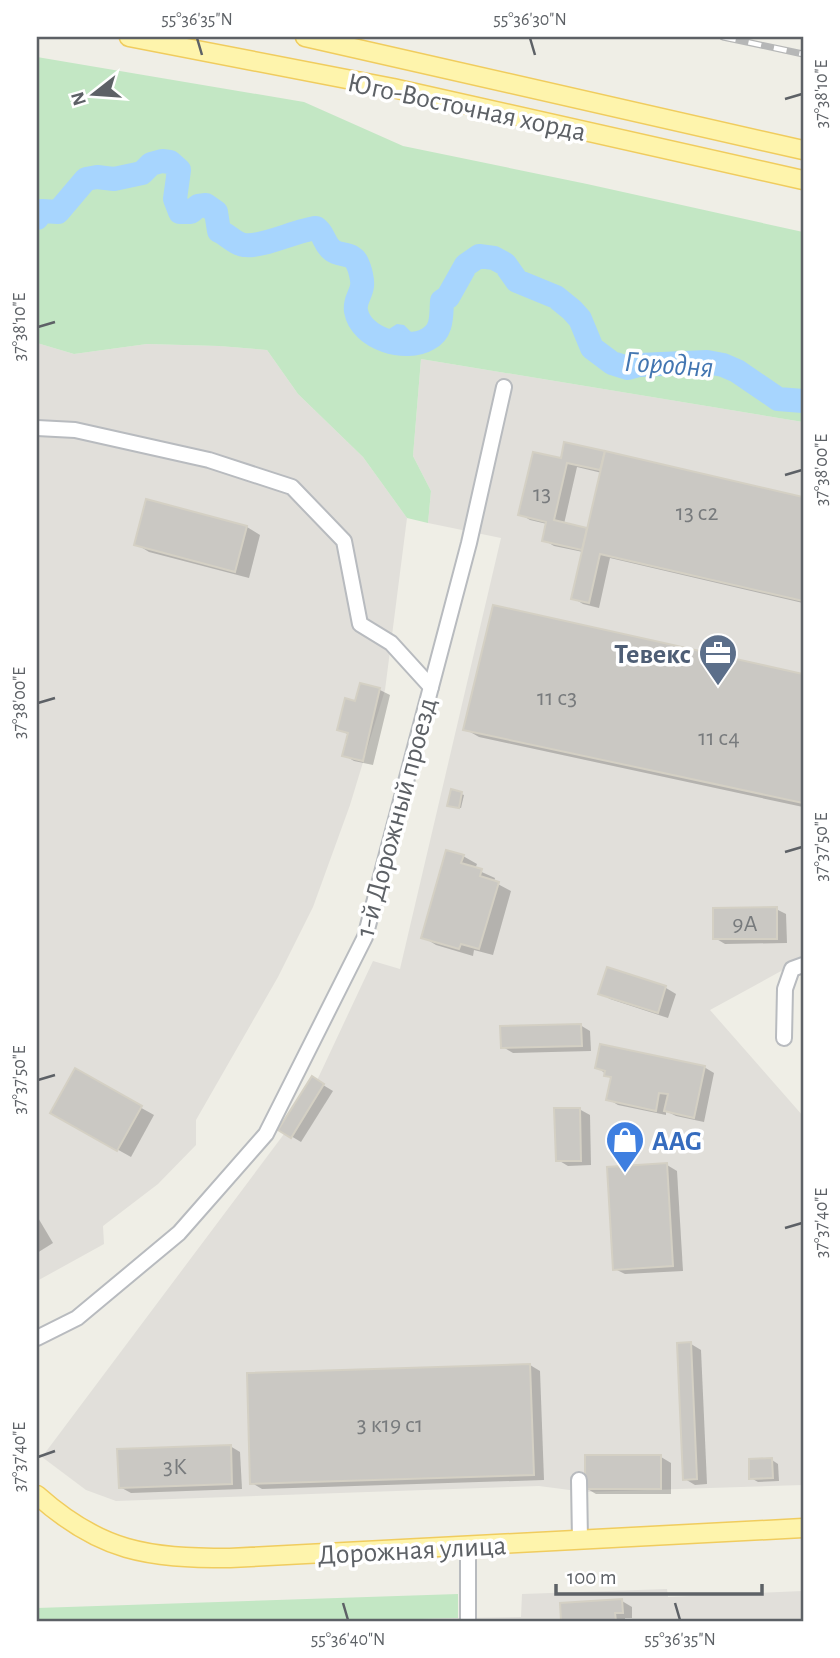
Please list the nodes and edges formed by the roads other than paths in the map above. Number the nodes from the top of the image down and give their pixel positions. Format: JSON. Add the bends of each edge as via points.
{"nodes":[{"id":1,"x":130,"y":37,"type":"edge"},
{"id":2,"x":305,"y":37,"type":"edge"},
{"id":3,"x":803,"y":150,"type":"edge"},
{"id":4,"x":803,"y":180,"type":"edge"},
{"id":5,"x":504,"y":387,"type":"dead end"},
{"id":6,"x":37,"y":428,"type":"edge"},
{"id":7,"x":431,"y":687,"type":"junction"},
{"id":8,"x":803,"y":965,"type":"edge"},
{"id":9,"x":784,"y":1038,"type":"dead end"},
{"id":10,"x":37,"y":1338,"type":"edge"},
{"id":11,"x":579,"y":1480,"type":"dead end"},
{"id":12,"x":37,"y":1495,"type":"edge"},
{"id":13,"x":803,"y":1528,"type":"edge"},
{"id":14,"x":580,"y":1540,"type":"junction"},
{"id":15,"x":468,"y":1546,"type":"junction"},
{"id":16,"x":468,"y":1621,"type":"edge"}],
"edges":[{"from":1,"to":4,"type":"main road","name":"Юго-Восточная хорда","via":[[393,88]]},
{"from":2,"to":3,"type":"main road","name":"Юго-Восточная хорда"},
{"from":5,"to":7,"type":"street","name":"1-й Дорожный проезд"},
{"from":6,"to":7,"type":"street","via":[[75,430],[209,460],[292,487],[344,541],[360,624],[391,643]]},
{"from":7,"to":10,"type":"street","name":"1-й Дорожный проезд","via":[[365,937],[266,1134],[178,1233],[77,1318]]},
{"from":8,"to":9,"type":"street","via":[[792,969],[785,989]]},
{"from":11,"to":14,"type":"street"},
{"from":12,"to":15,"type":"main road","name":"Дорожная улица","via":[[62,1518],[94,1535],[131,1551],[175,1558]]},
{"from":13,"to":14,"type":"main road","name":"Дорожная улица"},
{"from":14,"to":15,"type":"main road","name":"Дорожная улица"},
{"from":15,"to":16,"type":"street"}]}
